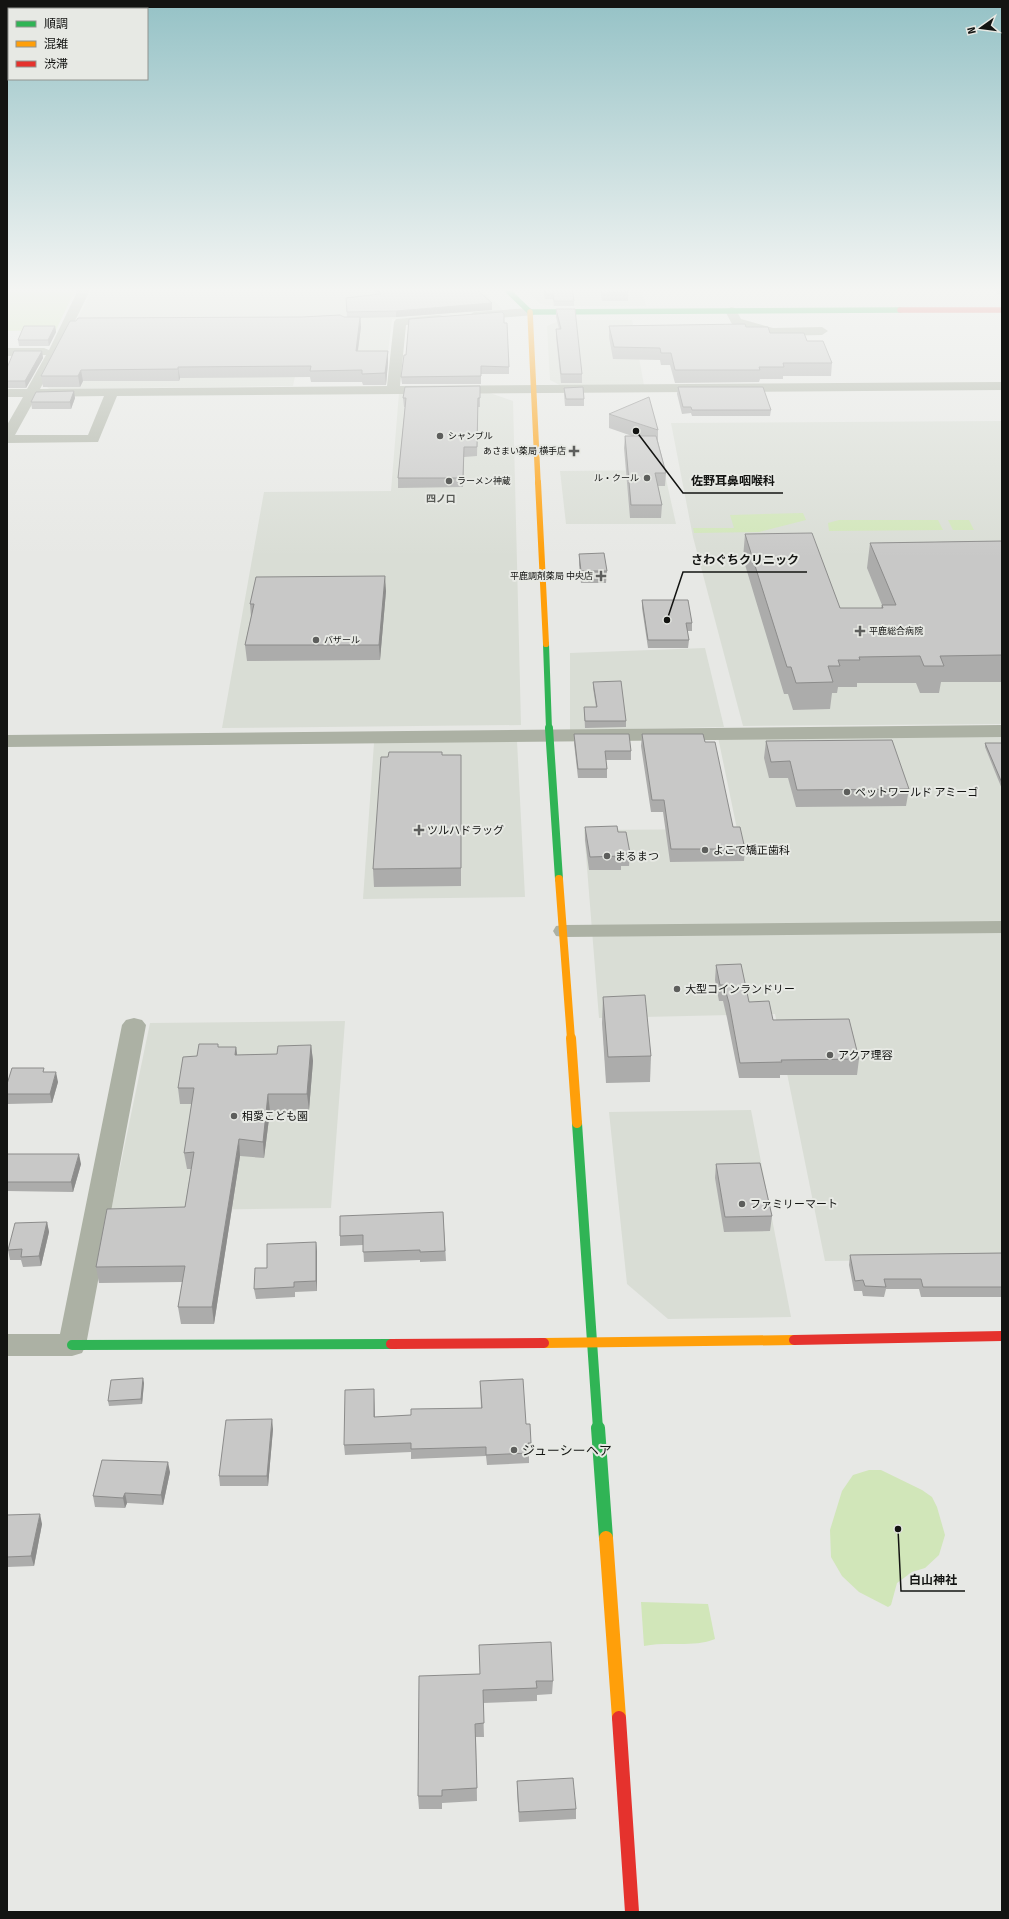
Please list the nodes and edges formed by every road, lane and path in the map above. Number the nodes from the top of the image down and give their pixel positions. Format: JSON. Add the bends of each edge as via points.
{"nodes":[{"id":1,"x":39,"y":378,"type":"edge"},
{"id":2,"x":395,"y":378,"type":"edge"},
{"id":3,"x":532,"y":378,"type":"edge"},
{"id":4,"x":1002,"y":386,"type":"edge"},
{"id":5,"x":532,"y":390,"type":"junction"},
{"id":6,"x":394,"y":391,"type":"junction"},
{"id":7,"x":31,"y":392,"type":"junction"},
{"id":8,"x":112,"y":392,"type":"junction"},
{"id":9,"x":7,"y":393,"type":"edge"},
{"id":10,"x":7,"y":438,"type":"edge"},
{"id":11,"x":1002,"y":731,"type":"edge"},
{"id":12,"x":548,"y":737,"type":"junction"},
{"id":13,"x":7,"y":741,"type":"edge"},
{"id":14,"x":1002,"y":927,"type":"edge"},
{"id":15,"x":564,"y":931,"type":"junction"},
{"id":16,"x":134,"y":1025,"type":"dead end"},
{"id":17,"x":1002,"y":1336,"type":"edge"},
{"id":18,"x":593,"y":1343,"type":"junction"},
{"id":19,"x":7,"y":1345,"type":"edge"},
{"id":20,"x":72,"y":1345,"type":"junction"},
{"id":21,"x":632,"y":1912,"type":"edge"}],
"edges":[{"from":1,"to":7,"type":"street"},
{"from":2,"to":6,"type":"street"},
{"from":3,"to":5,"type":"street"},
{"from":4,"to":5,"type":"street"},
{"from":5,"to":6,"type":"street"},
{"from":5,"to":12,"type":"street","via":[[542,537]]},
{"from":6,"to":8,"type":"street"},
{"from":7,"to":8,"type":"street"},
{"from":7,"to":9,"type":"street"},
{"from":7,"to":10,"type":"street"},
{"from":8,"to":10,"type":"street","via":[[93,439]]},
{"from":11,"to":12,"type":"street"},
{"from":12,"to":13,"type":"street"},
{"from":12,"to":15,"type":"street"},
{"from":14,"to":15,"type":"street"},
{"from":15,"to":18,"type":"street"},
{"from":16,"to":20,"type":"street"},
{"from":17,"to":18,"type":"street"},
{"from":18,"to":20,"type":"street"},
{"from":18,"to":21,"type":"street"},
{"from":19,"to":20,"type":"street"}]}
